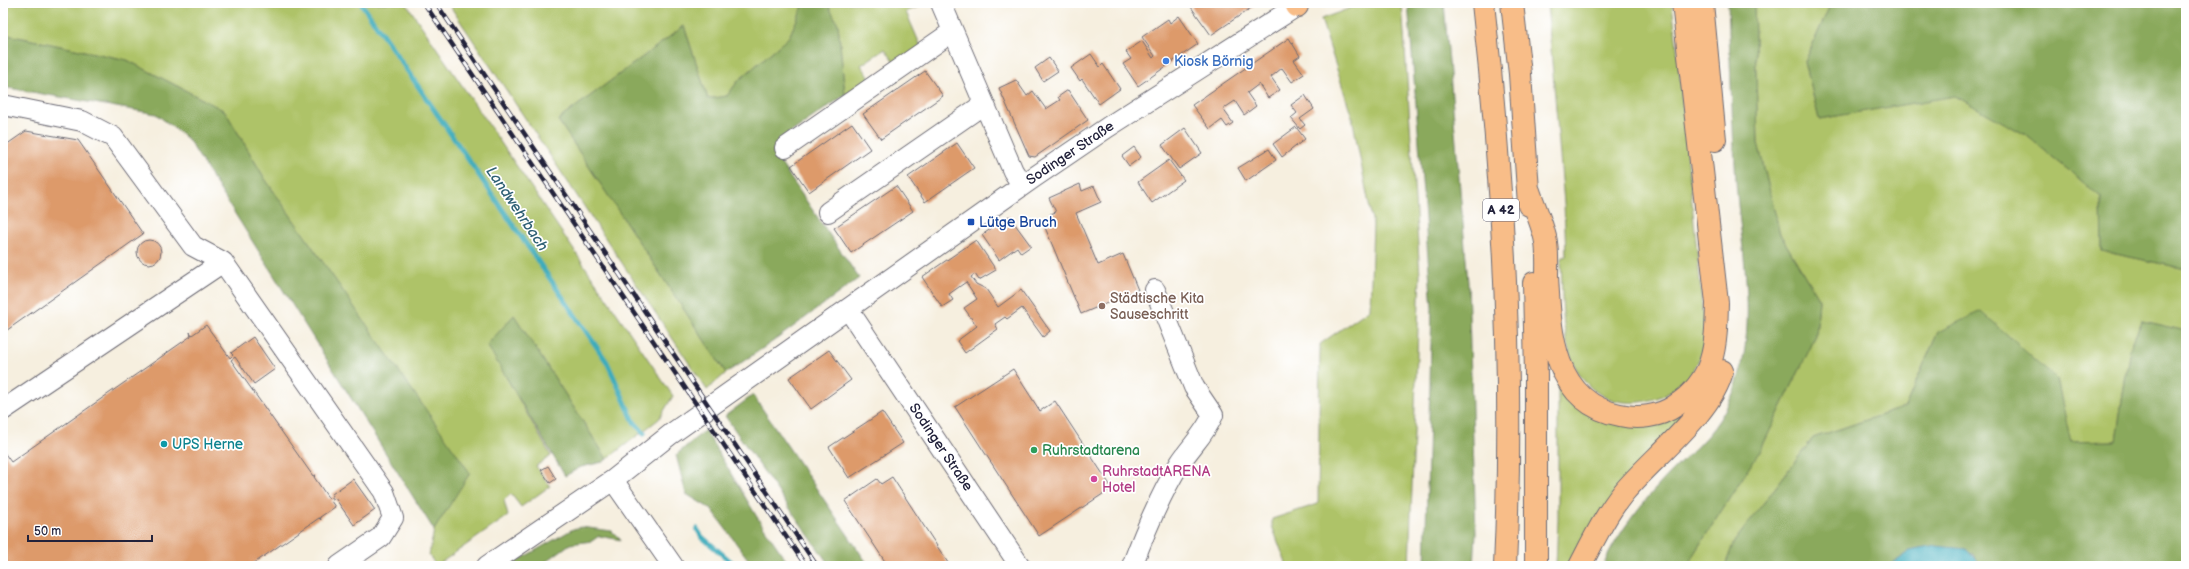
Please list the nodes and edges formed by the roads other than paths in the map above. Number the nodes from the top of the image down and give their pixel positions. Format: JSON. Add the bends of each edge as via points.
{"nodes":[{"id":1,"x":941,"y":3,"type":"edge"},
{"id":2,"x":1483,"y":3,"type":"edge"},
{"id":3,"x":1512,"y":3,"type":"edge"},
{"id":4,"x":1683,"y":3,"type":"edge"},
{"id":5,"x":1702,"y":3,"type":"edge"},
{"id":6,"x":1297,"y":4,"type":"edge"},
{"id":7,"x":952,"y":32,"type":"junction"},
{"id":8,"x":3,"y":104,"type":"edge"},
{"id":9,"x":984,"y":104,"type":"junction"},
{"id":10,"x":785,"y":148,"type":"dead end"},
{"id":11,"x":1022,"y":185,"type":"junction"},
{"id":12,"x":1529,"y":191,"type":"junction"},
{"id":13,"x":828,"y":212,"type":"dead end"},
{"id":14,"x":224,"y":262,"type":"junction"},
{"id":15,"x":1155,"y":290,"type":"dead end"},
{"id":16,"x":848,"y":309,"type":"junction"},
{"id":17,"x":3,"y":410,"type":"edge"},
{"id":18,"x":613,"y":480,"type":"junction"},
{"id":19,"x":339,"y":566,"type":"edge"},
{"id":20,"x":487,"y":566,"type":"edge"},
{"id":21,"x":673,"y":566,"type":"edge"},
{"id":22,"x":1020,"y":566,"type":"edge"},
{"id":23,"x":1132,"y":566,"type":"edge"},
{"id":24,"x":1505,"y":566,"type":"edge"},
{"id":25,"x":1536,"y":566,"type":"edge"},
{"id":26,"x":1580,"y":566,"type":"edge"}],
"edges":[{"from":1,"to":7,"type":"street"},
{"from":2,"to":24,"type":"highway","number":"A 42","via":[[1499,172],[1506,303],[1508,482]]},
{"from":3,"to":12,"type":"highway","number":"A 42"},
{"from":4,"to":12,"type":"highway","via":[[1717,303],[1716,344],[1707,374],[1694,393],[1674,408],[1652,416],[1630,417],[1608,413],[1588,404],[1571,387],[1560,363],[1553,333],[1546,238]]},
{"from":5,"to":26,"type":"highway","via":[[1716,151],[1715,190],[1727,318],[1726,347],[1721,375],[1707,403],[1624,492],[1599,530]]},
{"from":6,"to":11,"type":"street","name":"Sodinger Straße"},
{"from":7,"to":9,"type":"street"},
{"from":7,"to":10,"type":"street"},
{"from":8,"to":14,"type":"street","via":[[82,121],[113,137],[193,246]]},
{"from":9,"to":11,"type":"street","via":[[1013,171]]},
{"from":9,"to":13,"type":"street"},
{"from":11,"to":16,"type":"street","name":"Sodinger Straße"},
{"from":12,"to":25,"type":"highway","number":"A 42","via":[[1536,374]]},
{"from":14,"to":17,"type":"street"},
{"from":14,"to":19,"type":"street","via":[[384,492],[393,518],[381,537]]},
{"from":15,"to":23,"type":"street","via":[[1194,387],[1213,415],[1208,428],[1180,463],[1144,535]]},
{"from":16,"to":18,"type":"street","name":"Sodinger Straße","via":[[671,434]]},
{"from":16,"to":22,"type":"street","name":"Sodinger Straße"},
{"from":18,"to":20,"type":"street","name":"Sodinger Straße"},
{"from":18,"to":21,"type":"street"}]}
